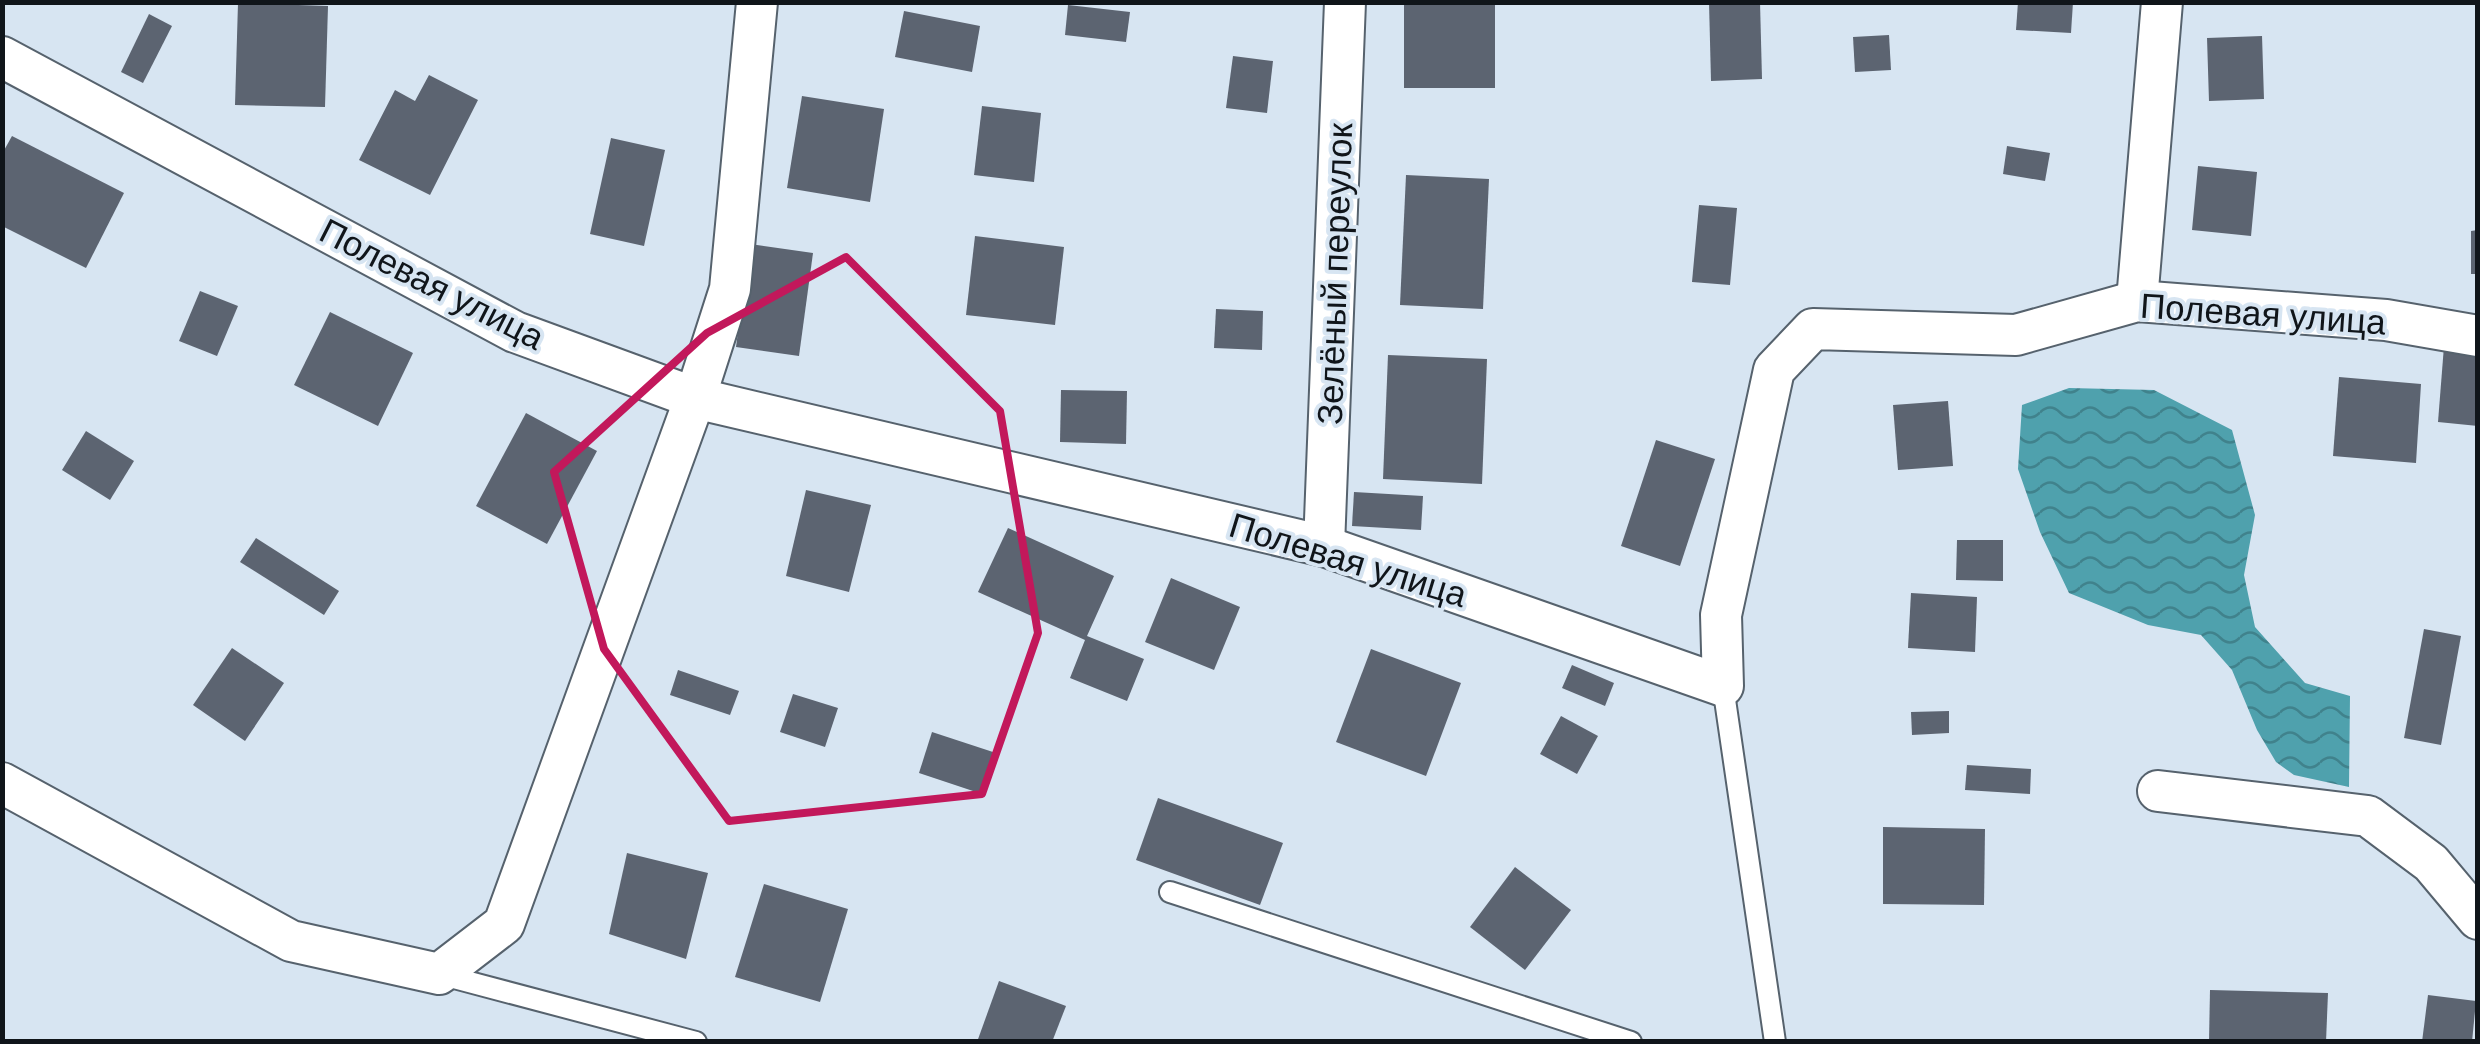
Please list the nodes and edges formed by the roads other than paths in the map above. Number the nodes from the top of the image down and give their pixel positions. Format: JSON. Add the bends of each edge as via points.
{"nodes":[{"id":1,"x":758,"y":2,"type":"edge"},
{"id":2,"x":1345,"y":2,"type":"edge"},
{"id":3,"x":2162,"y":2,"type":"edge"},
{"id":4,"x":2,"y":57,"type":"edge"},
{"id":5,"x":2136,"y":301,"type":"junction"},
{"id":6,"x":2478,"y":336,"type":"edge"},
{"id":7,"x":696,"y":398,"type":"junction"},
{"id":8,"x":1324,"y":546,"type":"junction"},
{"id":9,"x":1723,"y":686,"type":"junction"},
{"id":10,"x":2,"y":783,"type":"edge"},
{"id":11,"x":2158,"y":792,"type":"dead end"},
{"id":12,"x":1170,"y":892,"type":"dead end"},
{"id":13,"x":2478,"y":919,"type":"edge"},
{"id":14,"x":439,"y":974,"type":"junction"},
{"id":15,"x":696,"y":1042,"type":"edge"},
{"id":16,"x":1631,"y":1042,"type":"edge"},
{"id":17,"x":1775,"y":1042,"type":"edge"}],
"edges":[{"from":1,"to":7,"type":"street","via":[[730,289]]},
{"from":2,"to":8,"type":"street","name":"Зелёный переулок"},
{"from":3,"to":5,"type":"street"},
{"from":4,"to":7,"type":"street","name":"Полевая улица","via":[[515,332]]},
{"from":5,"to":6,"type":"street","name":"Полевая улица","via":[[2386,320]]},
{"from":5,"to":9,"type":"street","name":"Полевая улица","via":[[2016,335],[1813,330],[1774,370],[1721,615]]},
{"from":7,"to":8,"type":"street","name":"Полевая улица"},
{"from":7,"to":14,"type":"street","via":[[504,924]]},
{"from":8,"to":9,"type":"street","name":"Полевая улица"},
{"from":9,"to":17,"type":"lane"},
{"from":10,"to":14,"type":"street","via":[[291,942]]},
{"from":11,"to":13,"type":"street","via":[[2368,816],[2431,863]]},
{"from":12,"to":16,"type":"lane"},
{"from":14,"to":15,"type":"lane"}]}
